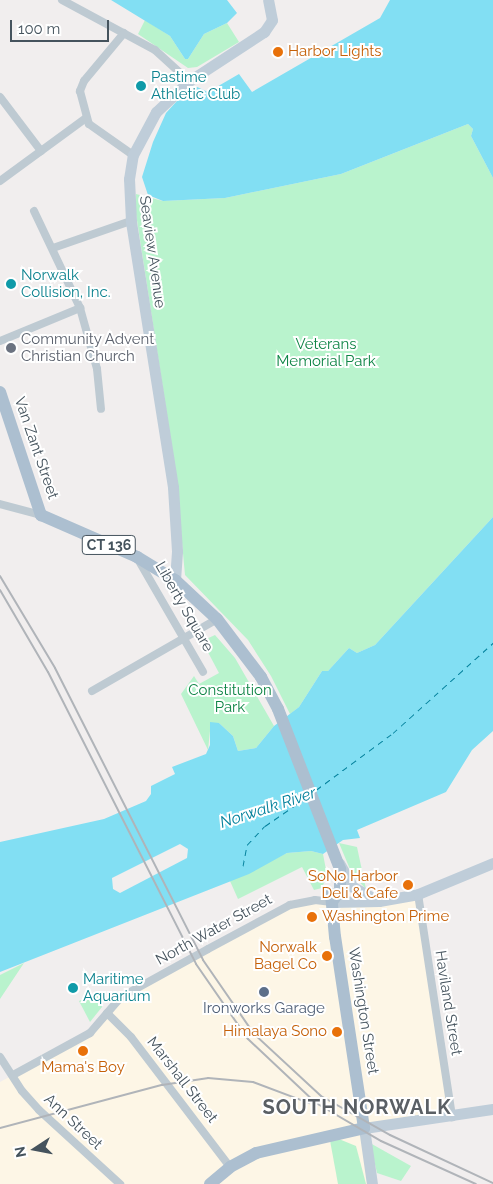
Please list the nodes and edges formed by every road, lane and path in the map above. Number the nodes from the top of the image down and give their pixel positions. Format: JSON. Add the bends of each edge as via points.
{"nodes":[{"id":1,"x":62,"y":0,"type":"edge"},
{"id":2,"x":268,"y":0,"type":"edge"},
{"id":3,"x":124,"y":33,"type":"junction"},
{"id":4,"x":188,"y":81,"type":"junction"},
{"id":5,"x":0,"y":97,"type":"edge"},
{"id":6,"x":86,"y":118,"type":"junction"},
{"id":7,"x":41,"y":151,"type":"junction"},
{"id":8,"x":133,"y":155,"type":"junction"},
{"id":9,"x":0,"y":182,"type":"edge"},
{"id":10,"x":34,"y":211,"type":"dead end"},
{"id":11,"x":131,"y":221,"type":"junction"},
{"id":12,"x":53,"y":248,"type":"junction"},
{"id":13,"x":80,"y":308,"type":"junction"},
{"id":14,"x":0,"y":340,"type":"edge"},
{"id":15,"x":0,"y":392,"type":"edge"},
{"id":16,"x":101,"y":409,"type":"dead end"},
{"id":17,"x":0,"y":504,"type":"edge"},
{"id":18,"x":41,"y":514,"type":"junction"},
{"id":19,"x":137,"y":557,"type":"junction"},
{"id":20,"x":175,"y":580,"type":"junction"},
{"id":21,"x":217,"y":619,"type":"junction"},
{"id":22,"x":184,"y":640,"type":"junction"},
{"id":23,"x":203,"y":672,"type":"dead end"},
{"id":24,"x":92,"y":691,"type":"dead end"},
{"id":25,"x":334,"y":854,"type":"junction"},
{"id":26,"x":493,"y":863,"type":"edge"},
{"id":27,"x":418,"y":894,"type":"junction"},
{"id":28,"x":380,"y":901,"type":"junction"},
{"id":29,"x":332,"y":902,"type":"junction"},
{"id":30,"x":106,"y":1013,"type":"junction"},
{"id":31,"x":0,"y":1057,"type":"edge"},
{"id":32,"x":13,"y":1074,"type":"junction"},
{"id":33,"x":493,"y":1109,"type":"edge"},
{"id":34,"x":452,"y":1116,"type":"junction"},
{"id":35,"x":364,"y":1128,"type":"junction"},
{"id":36,"x":230,"y":1167,"type":"junction"},
{"id":37,"x":120,"y":1184,"type":"edge"},
{"id":38,"x":210,"y":1184,"type":"edge"},
{"id":39,"x":372,"y":1184,"type":"edge"}],
"edges":[{"from":1,"to":3,"type":"street"},
{"from":2,"to":4,"type":"street","name":"Seaview Avenue","via":[[272,20],[264,32]]},
{"from":3,"to":4,"type":"street","via":[[155,50]]},
{"from":3,"to":6,"type":"street","via":[[84,81],[80,91]]},
{"from":4,"to":8,"type":"street","name":"Seaview Avenue","via":[[156,112]]},
{"from":5,"to":7,"type":"street"},
{"from":6,"to":7,"type":"street"},
{"from":6,"to":8,"type":"street","via":[[96,132]]},
{"from":7,"to":9,"type":"street"},
{"from":8,"to":11,"type":"street","name":"Seaview Avenue","via":[[129,179]]},
{"from":10,"to":12,"type":"street"},
{"from":11,"to":12,"type":"street"},
{"from":11,"to":20,"type":"street","name":"Seaview Avenue","via":[[173,487],[177,551]]},
{"from":12,"to":13,"type":"street"},
{"from":13,"to":14,"type":"street"},
{"from":13,"to":16,"type":"street","via":[[97,369]]},
{"from":15,"to":18,"type":"main road","name":"Van Zant Street"},
{"from":17,"to":18,"type":"street"},
{"from":18,"to":19,"type":"main road","number":"CT 136"},
{"from":19,"to":20,"type":"main road","number":"CT 136"},
{"from":19,"to":22,"type":"street","name":"Liberty Square"},
{"from":20,"to":21,"type":"main road","name":"Liberty Square","number":"CT 136"},
{"from":21,"to":22,"type":"street"},
{"from":21,"to":25,"type":"main road","name":"Liberty Square","number":"CT 136","via":[[261,677],[278,709]]},
{"from":22,"to":23,"type":"street","name":"Liberty Square"},
{"from":22,"to":24,"type":"street"},
{"from":25,"to":28,"type":"street","number":"CT 136","via":[[353,887]]},
{"from":25,"to":29,"type":"main road","name":"Washington Street","number":"CT 136"},
{"from":26,"to":27,"type":"street"},
{"from":27,"to":28,"type":"street"},
{"from":27,"to":34,"type":"street","name":"Haviland Street"},
{"from":28,"to":29,"type":"street"},
{"from":29,"to":30,"type":"street","name":"North Water Street","via":[[315,900],[290,905],[121,997]]},
{"from":29,"to":35,"type":"main road","name":"Washington Street"},
{"from":30,"to":32,"type":"street","name":"North Water Street","via":[[90,1033]]},
{"from":30,"to":36,"type":"street","name":"Marshall Street","via":[[137,1044]]},
{"from":31,"to":32,"type":"street"},
{"from":32,"to":37,"type":"street","name":"Ann Street","via":[[22,1091],[39,1110]]},
{"from":33,"to":34,"type":"street"},
{"from":34,"to":35,"type":"street"},
{"from":35,"to":36,"type":"main road","via":[[274,1147]]},
{"from":35,"to":39,"type":"street","name":"Washington Street"},
{"from":36,"to":38,"type":"main road"}]}
